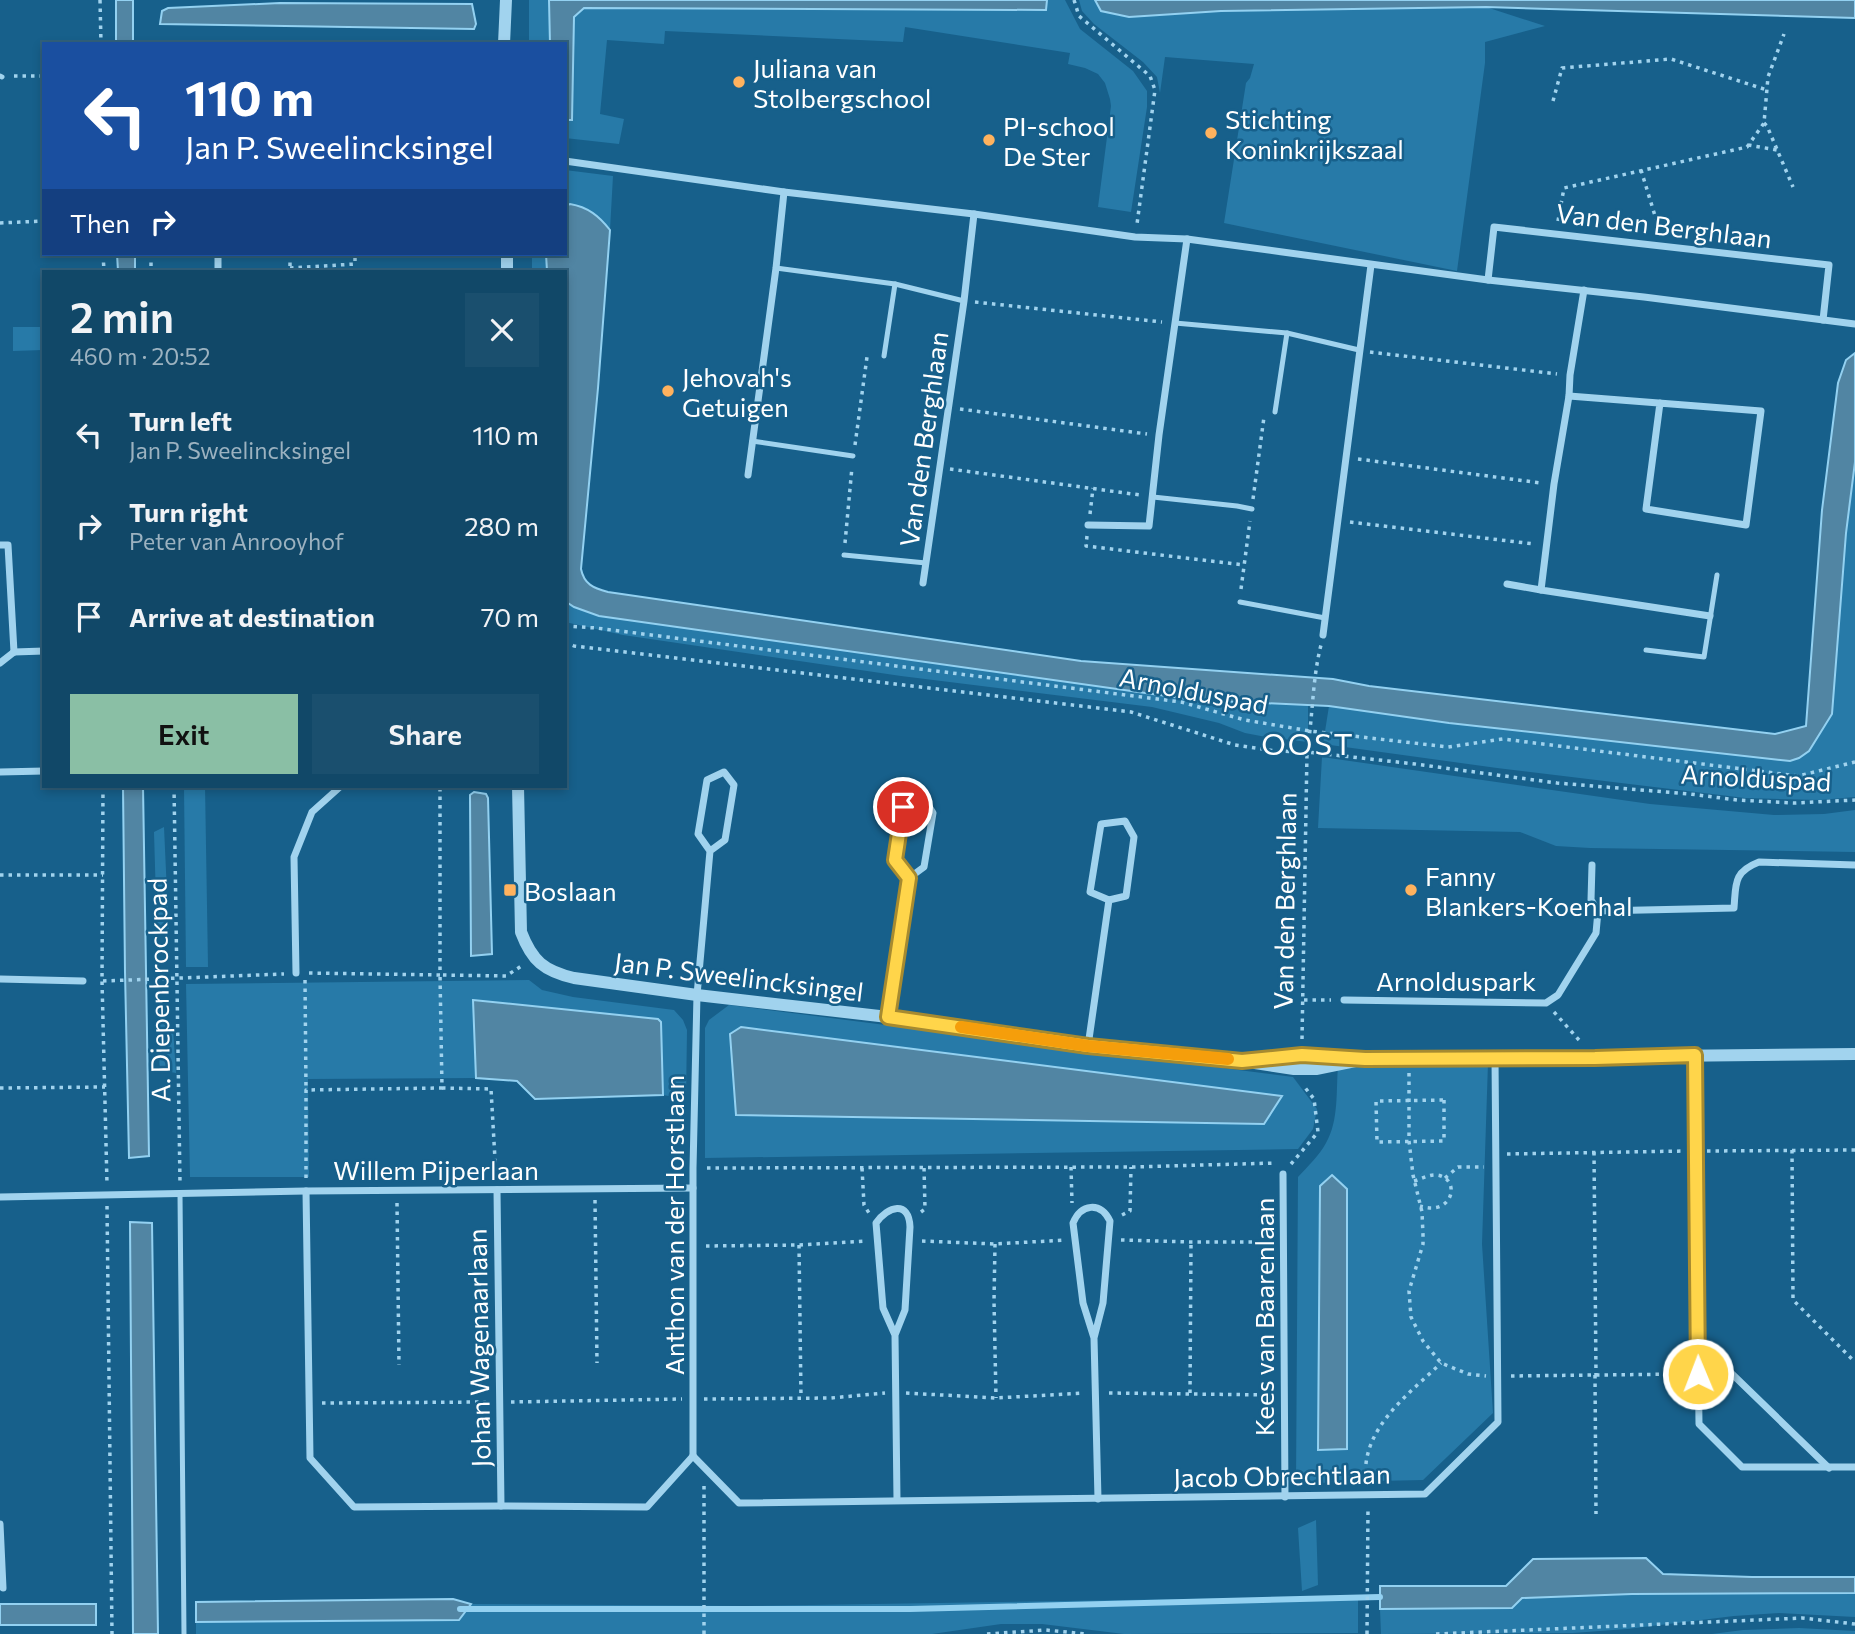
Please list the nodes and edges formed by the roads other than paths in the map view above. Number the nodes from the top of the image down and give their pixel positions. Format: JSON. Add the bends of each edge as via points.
{"nodes":[{"id":1,"x":506,"y":4,"type":"edge"},
{"id":2,"x":504,"y":42,"type":"edge"},
{"id":3,"x":512,"y":42,"type":"edge"},
{"id":4,"x":567,"y":161,"type":"edge"},
{"id":5,"x":785,"y":192,"type":"junction"},
{"id":6,"x":974,"y":214,"type":"junction"},
{"id":7,"x":1187,"y":239,"type":"junction"},
{"id":8,"x":1370,"y":265,"type":"junction"},
{"id":9,"x":776,"y":268,"type":"junction"},
{"id":10,"x":1488,"y":280,"type":"junction"},
{"id":11,"x":895,"y":284,"type":"junction"},
{"id":12,"x":1584,"y":290,"type":"junction"},
{"id":13,"x":964,"y":301,"type":"junction"},
{"id":14,"x":1823,"y":320,"type":"junction"},
{"id":15,"x":1175,"y":323,"type":"junction"},
{"id":16,"x":1855,"y":324,"type":"edge"},
{"id":17,"x":1287,"y":333,"type":"junction"},
{"id":18,"x":1359,"y":351,"type":"junction"},
{"id":19,"x":884,"y":356,"type":"dead end"},
{"id":20,"x":1569,"y":396,"type":"junction"},
{"id":21,"x":1660,"y":403,"type":"junction"},
{"id":22,"x":1275,"y":412,"type":"dead end"},
{"id":23,"x":752,"y":441,"type":"junction"},
{"id":24,"x":853,"y":456,"type":"dead end"},
{"id":25,"x":748,"y":475,"type":"dead end"},
{"id":26,"x":1153,"y":496,"type":"junction"},
{"id":27,"x":1252,"y":509,"type":"dead end"},
{"id":28,"x":1088,"y":525,"type":"road end"},
{"id":29,"x":0,"y":545,"type":"edge"},
{"id":30,"x":844,"y":555,"type":"dead end"},
{"id":31,"x":926,"y":563,"type":"junction"},
{"id":32,"x":1717,"y":575,"type":"dead end"},
{"id":33,"x":923,"y":583,"type":"dead end"},
{"id":34,"x":1507,"y":584,"type":"dead end"},
{"id":35,"x":1541,"y":590,"type":"junction"},
{"id":36,"x":1240,"y":602,"type":"dead end"},
{"id":37,"x":1710,"y":615,"type":"junction"},
{"id":38,"x":1325,"y":618,"type":"junction"},
{"id":39,"x":1323,"y":635,"type":"dead end"},
{"id":40,"x":1646,"y":650,"type":"dead end"},
{"id":41,"x":42,"y":651,"type":"edge"},
{"id":42,"x":14,"y":652,"type":"junction"},
{"id":43,"x":0,"y":663,"type":"edge"},
{"id":44,"x":42,"y":771,"type":"edge"},
{"id":45,"x":0,"y":772,"type":"edge"},
{"id":46,"x":339,"y":788,"type":"edge"},
{"id":47,"x":518,"y":788,"type":"edge"},
{"id":48,"x":710,"y":851,"type":"junction"},
{"id":49,"x":1592,"y":865,"type":"dead end"},
{"id":50,"x":1855,"y":865,"type":"edge"},
{"id":51,"x":909,"y":878,"type":"junction"},
{"id":52,"x":1109,"y":900,"type":"junction"},
{"id":53,"x":1598,"y":911,"type":"junction"},
{"id":54,"x":296,"y":973,"type":"road end"},
{"id":55,"x":0,"y":979,"type":"edge"},
{"id":56,"x":83,"y":981,"type":"road end"},
{"id":57,"x":697,"y":995,"type":"junction"},
{"id":58,"x":1344,"y":1000,"type":"road end"},
{"id":59,"x":888,"y":1017,"type":"junction"},
{"id":60,"x":1088,"y":1046,"type":"junction"},
{"id":61,"x":1855,"y":1054,"type":"edge"},
{"id":62,"x":1695,"y":1055,"type":"junction"},
{"id":63,"x":1495,"y":1058,"type":"junction"},
{"id":64,"x":1365,"y":1059,"type":"junction"},
{"id":65,"x":1242,"y":1061,"type":"junction"},
{"id":66,"x":1283,"y":1174,"type":"road end"},
{"id":67,"x":693,"y":1188,"type":"junction"},
{"id":68,"x":497,"y":1190,"type":"junction"},
{"id":69,"x":306,"y":1191,"type":"junction"},
{"id":70,"x":180,"y":1194,"type":"junction"},
{"id":71,"x":0,"y":1197,"type":"edge"},
{"id":72,"x":895,"y":1335,"type":"junction"},
{"id":73,"x":1094,"y":1338,"type":"junction"},
{"id":74,"x":1697,"y":1340,"type":"junction"},
{"id":75,"x":693,"y":1456,"type":"junction"},
{"id":76,"x":1829,"y":1468,"type":"junction"},
{"id":77,"x":1855,"y":1468,"type":"edge"},
{"id":78,"x":1285,"y":1497,"type":"junction"},
{"id":79,"x":1097,"y":1499,"type":"junction"},
{"id":80,"x":897,"y":1500,"type":"junction"},
{"id":81,"x":501,"y":1506,"type":"junction"},
{"id":82,"x":0,"y":1524,"type":"edge"},
{"id":83,"x":3,"y":1588,"type":"dead end"},
{"id":84,"x":184,"y":1634,"type":"edge"}],
"edges":[{"from":1,"to":2,"type":"street"},
{"from":1,"to":3,"type":"street"},
{"from":4,"to":5,"type":"street"},
{"from":5,"to":6,"type":"street"},
{"from":5,"to":9,"type":"street"},
{"from":6,"to":7,"type":"street","via":[[1135,237]]},
{"from":6,"to":13,"type":"street","name":"Van den Berghlaan"},
{"from":7,"to":8,"type":"street"},
{"from":7,"to":15,"type":"street"},
{"from":8,"to":10,"type":"street"},
{"from":8,"to":18,"type":"street"},
{"from":9,"to":11,"type":"lane","name":"Van den Berghlaan"},
{"from":9,"to":23,"type":"street"},
{"from":10,"to":12,"type":"street"},
{"from":10,"to":14,"type":"street","name":"Van den Berghlaan","via":[[1494,227],[1829,265]]},
{"from":11,"to":13,"type":"lane","name":"Van den Berghlaan"},
{"from":11,"to":19,"type":"lane"},
{"from":12,"to":14,"type":"street"},
{"from":12,"to":20,"type":"street"},
{"from":13,"to":31,"type":"street","name":"Van den Berghlaan"},
{"from":14,"to":16,"type":"street"},
{"from":15,"to":17,"type":"lane"},
{"from":15,"to":26,"type":"street"},
{"from":17,"to":18,"type":"lane"},
{"from":17,"to":22,"type":"lane"},
{"from":18,"to":38,"type":"street"},
{"from":20,"to":21,"type":"street"},
{"from":20,"to":35,"type":"street"},
{"from":21,"to":21,"type":"street","via":[[1761,411],[1746,524],[1646,509]]},
{"from":23,"to":24,"type":"lane"},
{"from":23,"to":25,"type":"street"},
{"from":26,"to":27,"type":"lane"},
{"from":26,"to":28,"type":"street","via":[[1149,526]]},
{"from":29,"to":42,"type":"street","via":[[8,545]]},
{"from":30,"to":31,"type":"lane"},
{"from":31,"to":33,"type":"street","name":"Van den Berghlaan"},
{"from":32,"to":37,"type":"lane"},
{"from":34,"to":35,"type":"street"},
{"from":35,"to":37,"type":"street"},
{"from":36,"to":38,"type":"lane"},
{"from":37,"to":40,"type":"lane","via":[[1704,657]]},
{"from":38,"to":39,"type":"street"},
{"from":41,"to":42,"type":"street"},
{"from":42,"to":43,"type":"street"},
{"from":44,"to":45,"type":"street"},
{"from":46,"to":54,"type":"street","via":[[312,812],[294,857]]},
{"from":47,"to":57,"type":"street","name":"Jan P. Sweelincksingel","via":[[521,932],[534,958],[556,974]]},
{"from":48,"to":48,"type":"street","via":[[698,834],[707,780],[724,772],[734,785],[725,840]]},
{"from":48,"to":57,"type":"street","name":"Anthon van der Horstlaan"},
{"from":49,"to":53,"type":"street","via":[[1591,900]]},
{"from":50,"to":53,"type":"street","via":[[1759,862],[1747,866],[1736,880],[1734,908]]},
{"from":51,"to":51,"type":"street","via":[[895,860],[903,807],[924,799],[933,813],[925,867]]},
{"from":51,"to":59,"type":"street"},
{"from":52,"to":52,"type":"street","via":[[1090,892],[1101,824],[1125,821],[1133,837],[1126,896]]},
{"from":52,"to":60,"type":"street"},
{"from":53,"to":58,"type":"street","name":"Arnolduspark","via":[[1596,933],[1558,995],[1546,1003]]},
{"from":55,"to":56,"type":"street"},
{"from":57,"to":59,"type":"street","name":"Jan P. Sweelincksingel"},
{"from":57,"to":67,"type":"street","name":"Anthon van der Horstlaan"},
{"from":59,"to":60,"type":"street","name":"Jan P. Sweelincksingel"},
{"from":60,"to":65,"type":"street","name":"Jan P. Sweelincksingel"},
{"from":61,"to":62,"type":"street","name":"Jan P. Sweelincksingel"},
{"from":62,"to":63,"type":"street","name":"Jan P. Sweelincksingel"},
{"from":62,"to":74,"type":"street"},
{"from":63,"to":64,"type":"street","name":"Jan P. Sweelincksingel"},
{"from":63,"to":78,"type":"street","name":"Jacob Obrechtlaan","via":[[1498,1422],[1425,1494]]},
{"from":64,"to":65,"type":"street","name":"Jan P. Sweelincksingel","via":[[1302,1055]]},
{"from":64,"to":65,"type":"street","name":"Jan P. Sweelincksingel","via":[[1316,1069]]},
{"from":66,"to":78,"type":"street","name":"Kees van Baarenlaan"},
{"from":67,"to":68,"type":"street","name":"Willem Pijperlaan"},
{"from":67,"to":75,"type":"street","name":"Anthon van der Horstlaan"},
{"from":68,"to":69,"type":"street","name":"Willem Pijperlaan"},
{"from":68,"to":81,"type":"street","name":"Johan Wagenaarlaan"},
{"from":69,"to":70,"type":"street","name":"Willem Pijperlaan"},
{"from":69,"to":81,"type":"street","via":[[310,1458],[354,1507]]},
{"from":70,"to":71,"type":"street","name":"Willem Pijperlaan"},
{"from":70,"to":84,"type":"lane"},
{"from":72,"to":72,"type":"street","via":[[905,1310],[910,1221],[897,1208],[885,1212],[876,1223],[883,1308]]},
{"from":72,"to":80,"type":"street"},
{"from":73,"to":73,"type":"street","via":[[1083,1303],[1073,1223],[1077,1214],[1093,1207],[1102,1209],[1110,1221],[1103,1303]]},
{"from":73,"to":79,"type":"street"},
{"from":74,"to":76,"type":"street"},
{"from":74,"to":76,"type":"street","via":[[1699,1424],[1742,1466]]},
{"from":75,"to":80,"type":"street","name":"Jacob Obrechtlaan","via":[[739,1503]]},
{"from":75,"to":81,"type":"street","via":[[647,1507]]},
{"from":76,"to":77,"type":"street"},
{"from":78,"to":79,"type":"street","name":"Jacob Obrechtlaan"},
{"from":79,"to":80,"type":"street","name":"Jacob Obrechtlaan"},
{"from":82,"to":83,"type":"street"}]}
